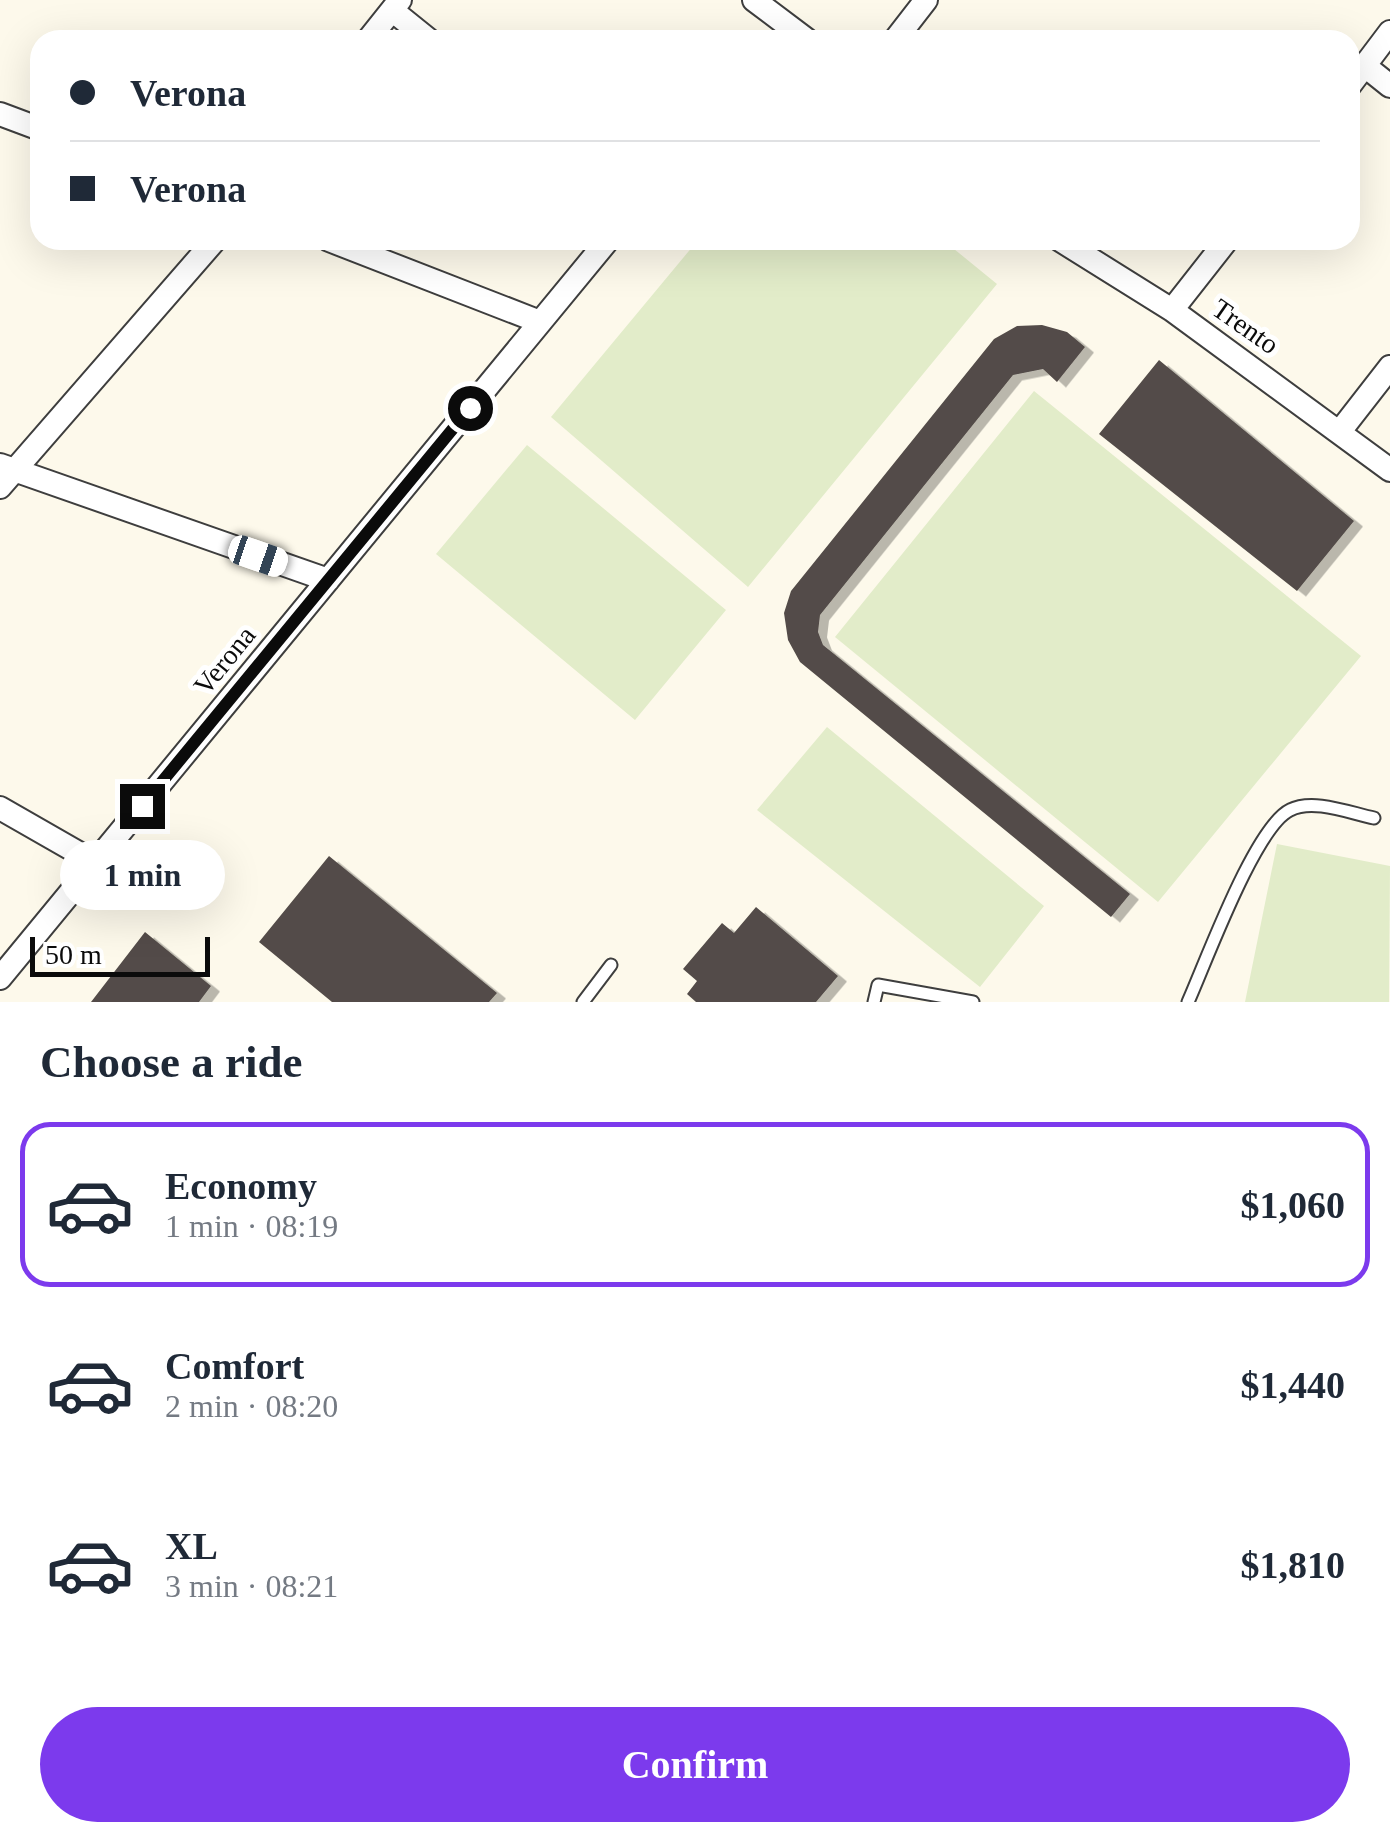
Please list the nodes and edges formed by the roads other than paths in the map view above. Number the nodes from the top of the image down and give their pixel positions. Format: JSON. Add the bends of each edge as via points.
{"nodes":[{"id":1,"x":754,"y":0,"type":"edge"},
{"id":2,"x":926,"y":0,"type":"edge"},
{"id":3,"x":397,"y":5,"type":"edge"},
{"id":4,"x":783,"y":21,"type":"junction"},
{"id":5,"x":376,"y":30,"type":"edge"},
{"id":6,"x":420,"y":30,"type":"edge"},
{"id":7,"x":776,"y":30,"type":"edge"},
{"id":8,"x":794,"y":30,"type":"edge"},
{"id":9,"x":903,"y":30,"type":"edge"},
{"id":10,"x":1390,"y":32,"type":"edge"},
{"id":11,"x":1365,"y":66,"type":"junction"},
{"id":12,"x":1360,"y":72,"type":"edge"},
{"id":13,"x":1390,"y":86,"type":"edge"},
{"id":14,"x":0,"y":114,"type":"edge"},
{"id":15,"x":30,"y":125,"type":"edge"},
{"id":16,"x":205,"y":250,"type":"edge"},
{"id":17,"x":355,"y":250,"type":"edge"},
{"id":18,"x":600,"y":250,"type":"edge"},
{"id":19,"x":1076,"y":250,"type":"edge"},
{"id":20,"x":1219,"y":250,"type":"edge"},
{"id":21,"x":1172,"y":310,"type":"junction"},
{"id":22,"x":540,"y":322,"type":"junction"},
{"id":23,"x":1390,"y":367,"type":"edge"},
{"id":24,"x":1340,"y":430,"type":"junction"},
{"id":25,"x":1390,"y":470,"type":"edge"},
{"id":26,"x":4,"y":474,"type":"edge"},
{"id":27,"x":328,"y":580,"type":"junction"},
{"id":28,"x":0,"y":808,"type":"edge"},
{"id":29,"x":1374,"y":818,"type":"dead end"},
{"id":30,"x":96,"y":863,"type":"junction"},
{"id":31,"x":612,"y":965,"type":"dead end"},
{"id":32,"x":0,"y":978,"type":"edge"},
{"id":33,"x":583,"y":1002,"type":"edge"},
{"id":34,"x":874,"y":1002,"type":"edge"},
{"id":35,"x":974,"y":1002,"type":"edge"},
{"id":36,"x":1188,"y":1002,"type":"edge"}],
"edges":[{"from":1,"to":4,"type":"street"},
{"from":2,"to":9,"type":"street"},
{"from":3,"to":5,"type":"street"},
{"from":3,"to":6,"type":"street"},
{"from":4,"to":7,"type":"street"},
{"from":4,"to":8,"type":"street"},
{"from":10,"to":11,"type":"street"},
{"from":11,"to":12,"type":"street"},
{"from":11,"to":13,"type":"street"},
{"from":14,"to":15,"type":"street"},
{"from":16,"to":26,"type":"street"},
{"from":17,"to":22,"type":"street"},
{"from":18,"to":22,"type":"street","name":"Verona"},
{"from":19,"to":21,"type":"street","name":"Trento"},
{"from":20,"to":21,"type":"street"},
{"from":21,"to":24,"type":"street","name":"Trento"},
{"from":22,"to":27,"type":"street","name":"Verona"},
{"from":23,"to":24,"type":"street"},
{"from":24,"to":25,"type":"street","name":"Trento"},
{"from":26,"to":27,"type":"street"},
{"from":27,"to":30,"type":"street","name":"Verona"},
{"from":28,"to":30,"type":"street"},
{"from":29,"to":36,"type":"lane","via":[[1310,805],[1289,810],[1265,830]]},
{"from":30,"to":32,"type":"street","name":"Verona"},
{"from":31,"to":33,"type":"lane"},
{"from":34,"to":35,"type":"lane","via":[[878,985]]}]}
